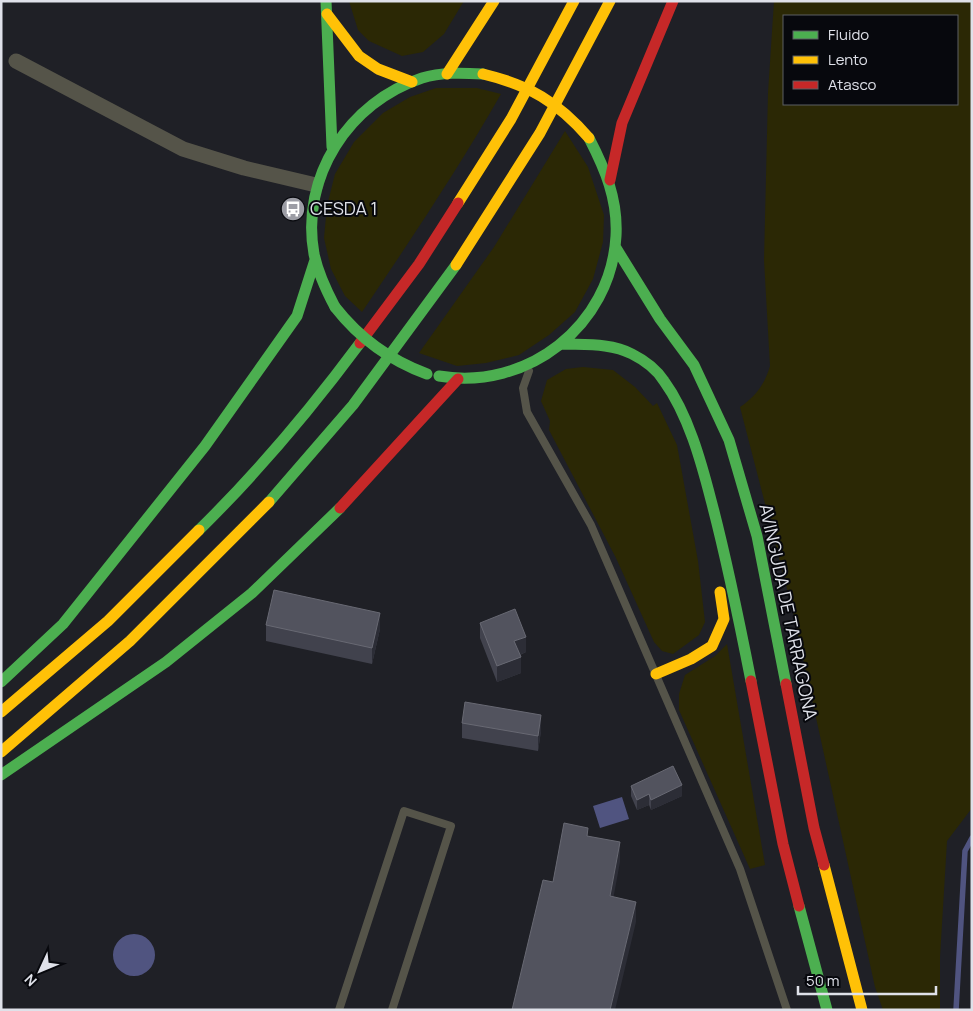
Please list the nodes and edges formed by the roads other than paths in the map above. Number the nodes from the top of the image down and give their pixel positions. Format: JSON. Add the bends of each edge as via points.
{"nodes":[{"id":1,"x":326,"y":1,"type":"edge"},
{"id":2,"x":494,"y":1,"type":"edge"},
{"id":3,"x":574,"y":1,"type":"edge"},
{"id":4,"x":610,"y":1,"type":"edge"},
{"id":5,"x":673,"y":1,"type":"edge"},
{"id":6,"x":327,"y":14,"type":"junction"},
{"id":7,"x":16,"y":61,"type":"dead end"},
{"id":8,"x":447,"y":74,"type":"junction"},
{"id":9,"x":412,"y":82,"type":"junction"},
{"id":10,"x":332,"y":147,"type":"junction"},
{"id":11,"x":610,"y":180,"type":"junction"},
{"id":12,"x":316,"y":186,"type":"junction"},
{"id":13,"x":616,"y":248,"type":"junction"},
{"id":14,"x":315,"y":260,"type":"junction"},
{"id":15,"x":562,"y":344,"type":"junction"},
{"id":16,"x":532,"y":363,"type":"junction"},
{"id":17,"x":458,"y":379,"type":"junction"},
{"id":18,"x":699,"y":453,"type":"junction"},
{"id":19,"x":656,"y":674,"type":"junction"},
{"id":20,"x":1,"y":682,"type":"edge"},
{"id":21,"x":1,"y":712,"type":"edge"},
{"id":22,"x":1,"y":752,"type":"edge"},
{"id":23,"x":1,"y":775,"type":"edge"},
{"id":24,"x":339,"y":1010,"type":"edge"},
{"id":25,"x":392,"y":1010,"type":"edge"},
{"id":26,"x":787,"y":1010,"type":"edge"},
{"id":27,"x":827,"y":1010,"type":"edge"},
{"id":28,"x":862,"y":1010,"type":"edge"}],
"edges":[{"from":1,"to":6,"type":"main road"},
{"from":2,"to":8,"type":"main road"},
{"from":3,"to":21,"type":"main road","via":[[511,119],[429,248],[327,388],[237,493],[108,621]]},
{"from":4,"to":22,"type":"main road","via":[[525,157],[446,280],[353,405],[260,513],[123,648]]},
{"from":5,"to":11,"type":"main road","via":[[622,124]]},
{"from":6,"to":9,"type":"main road","via":[[359,56],[378,69]]},
{"from":6,"to":10,"type":"main road"},
{"from":7,"to":12,"type":"street","via":[[183,149]]},
{"from":8,"to":9,"type":"main road"},
{"from":8,"to":11,"type":"main road","bridge":true,"via":[[483,74],[514,81],[542,94],[568,114],[589,138]]},
{"from":9,"to":10,"type":"main road","via":[[366,108]]},
{"from":10,"to":12,"type":"main road"},
{"from":11,"to":13,"type":"main road","via":[[617,214]]},
{"from":12,"to":14,"type":"main road","via":[[311,215]]},
{"from":13,"to":15,"type":"main road","via":[[598,301]]},
{"from":13,"to":28,"type":"main road","name":"AVINGUDA DE TARRAGONA","via":[[660,319],[694,365],[729,440],[757,536],[814,828]]},
{"from":14,"to":17,"type":"main road","bridge":true,"via":[[335,307],[374,349],[408,368]]},
{"from":14,"to":20,"type":"main road","via":[[297,316],[205,446],[63,624]]},
{"from":15,"to":16,"type":"main road"},
{"from":15,"to":18,"type":"main road","via":[[612,346],[648,365],[674,396]]},
{"from":16,"to":17,"type":"main road","via":[[503,374]]},
{"from":16,"to":19,"type":"lane","via":[[523,388],[527,412],[592,525]]},
{"from":17,"to":23,"type":"main road","via":[[339,509],[252,593],[166,662]]},
{"from":18,"to":19,"type":"main road","via":[[724,619],[712,646]]},
{"from":18,"to":27,"type":"main road","via":[[725,551],[783,844]]},
{"from":19,"to":26,"type":"lane","via":[[740,869]]},
{"from":24,"to":25,"type":"lane","via":[[404,810],[451,826]]}]}
